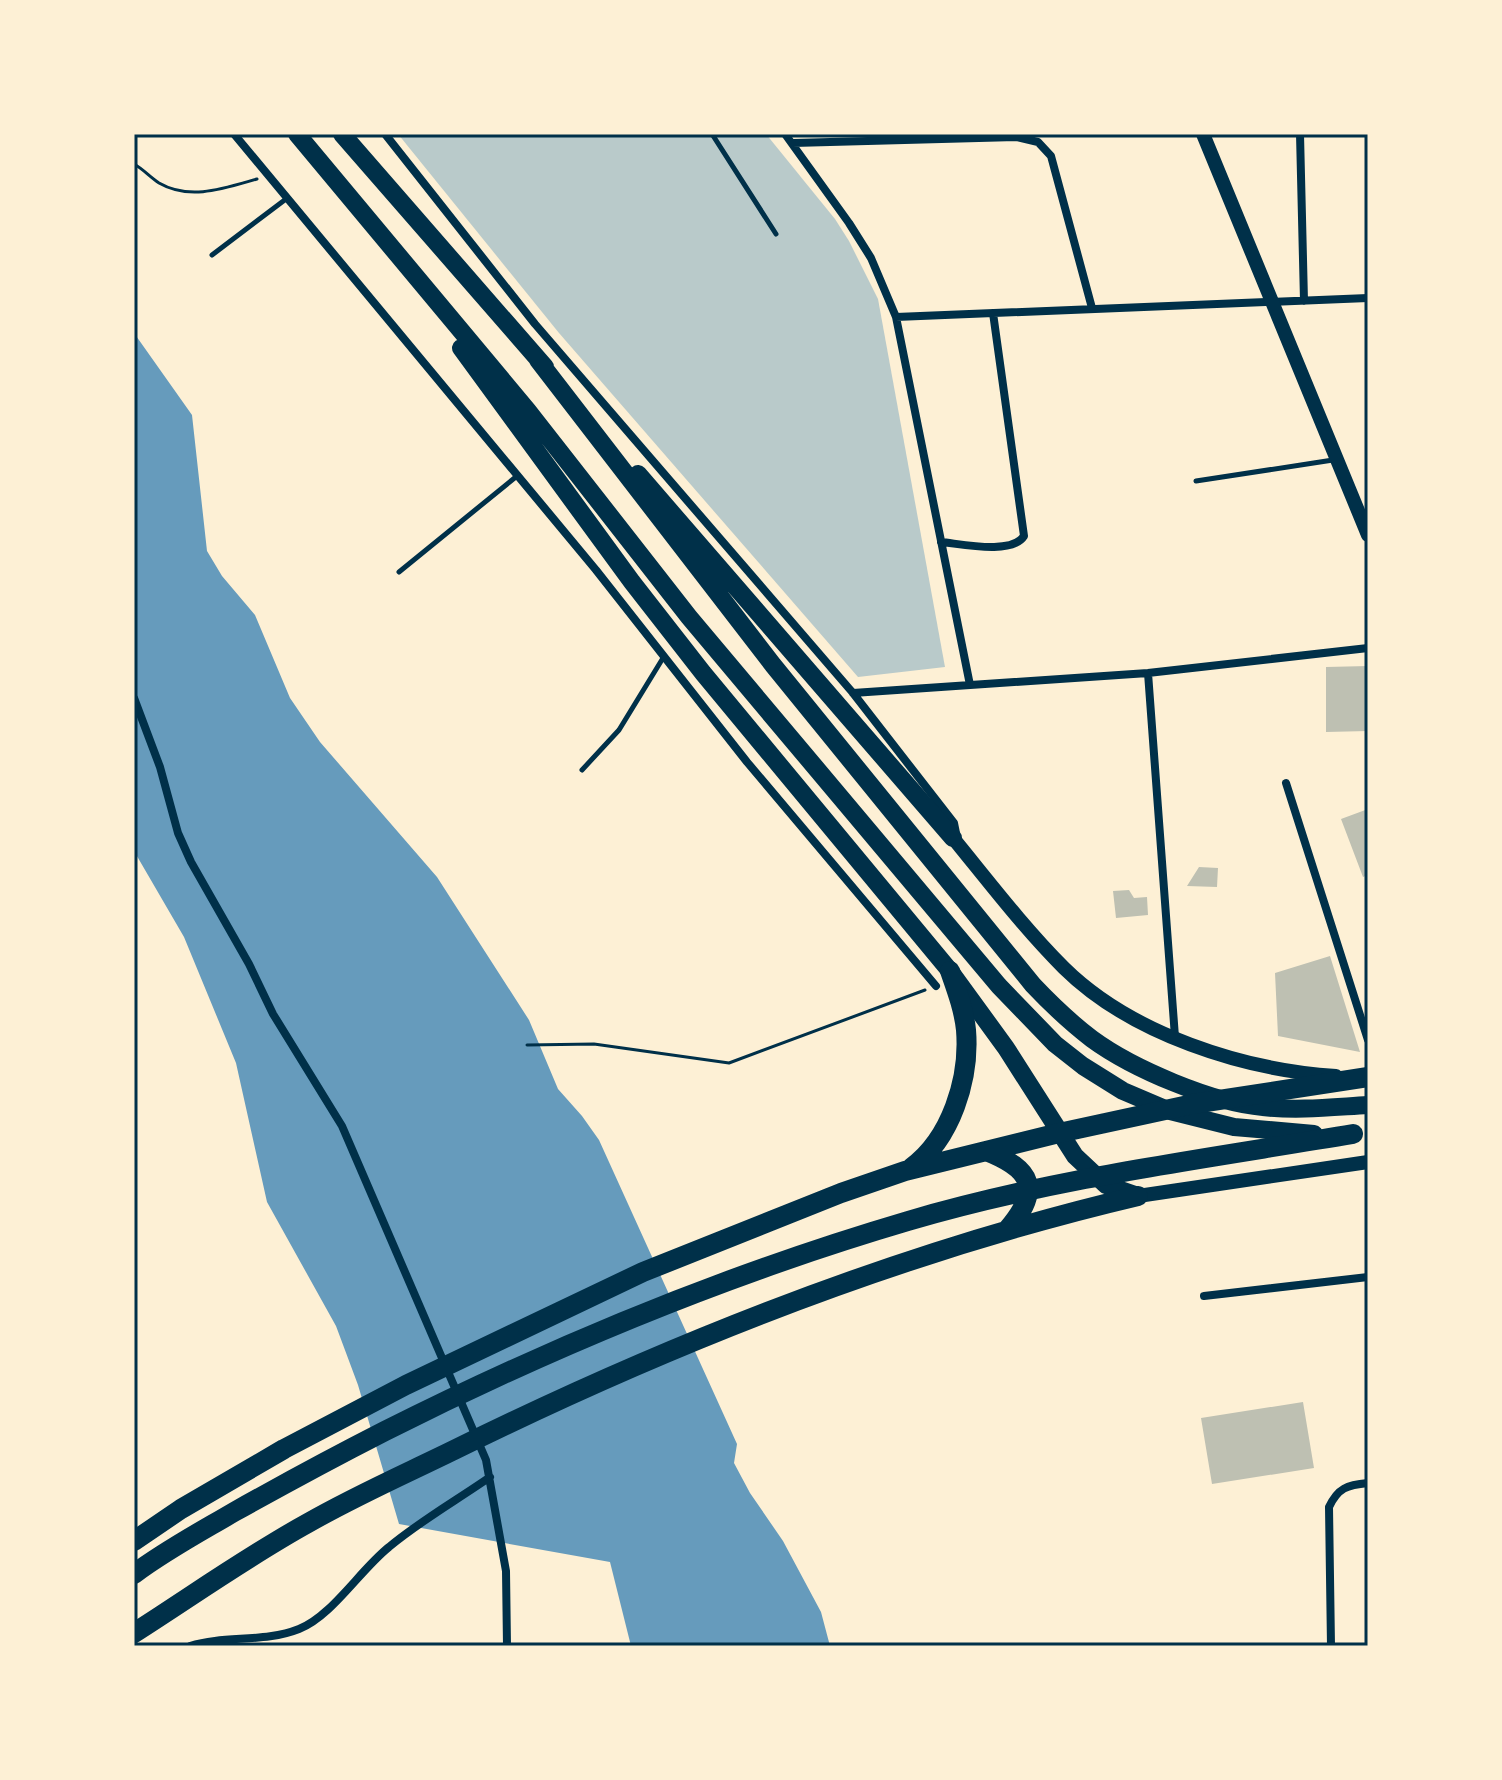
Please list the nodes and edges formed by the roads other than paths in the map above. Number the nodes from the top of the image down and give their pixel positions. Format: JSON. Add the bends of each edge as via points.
{"nodes":[{"id":1,"x":234,"y":134,"type":"edge"},
{"id":2,"x":297,"y":134,"type":"edge"},
{"id":3,"x":342,"y":134,"type":"edge"},
{"id":4,"x":385,"y":134,"type":"edge"},
{"id":5,"x":712,"y":134,"type":"edge"},
{"id":6,"x":785,"y":134,"type":"edge"},
{"id":7,"x":1203,"y":134,"type":"edge"},
{"id":8,"x":1300,"y":134,"type":"edge"},
{"id":9,"x":793,"y":143,"type":"junction"},
{"id":10,"x":286,"y":199,"type":"junction"},
{"id":11,"x":353,"y":200,"type":"junction"},
{"id":12,"x":776,"y":234,"type":"dead end"},
{"id":13,"x":212,"y":255,"type":"dead end"},
{"id":14,"x":1368,"y":298,"type":"edge"},
{"id":15,"x":1304,"y":301,"type":"junction"},
{"id":16,"x":1273,"y":304,"type":"junction"},
{"id":17,"x":1092,"y":308,"type":"junction"},
{"id":18,"x":993,"y":313,"type":"junction"},
{"id":19,"x":896,"y":317,"type":"junction"},
{"id":20,"x":538,"y":360,"type":"junction"},
{"id":21,"x":1337,"y":459,"type":"junction"},
{"id":22,"x":517,"y":476,"type":"junction"},
{"id":23,"x":1196,"y":481,"type":"dead end"},
{"id":24,"x":1368,"y":535,"type":"edge"},
{"id":25,"x":941,"y":542,"type":"junction"},
{"id":26,"x":399,"y":572,"type":"dead end"},
{"id":27,"x":1368,"y":648,"type":"edge"},
{"id":28,"x":663,"y":658,"type":"junction"},
{"id":29,"x":1148,"y":673,"type":"junction"},
{"id":30,"x":970,"y":685,"type":"junction"},
{"id":31,"x":853,"y":693,"type":"junction"},
{"id":32,"x":134,"y":698,"type":"edge"},
{"id":33,"x":582,"y":770,"type":"dead end"},
{"id":34,"x":1286,"y":783,"type":"dead end"},
{"id":35,"x":953,"y":838,"type":"junction"},
{"id":36,"x":943,"y":978,"type":"junction"},
{"id":37,"x":1175,"y":1037,"type":"junction"},
{"id":38,"x":1368,"y":1040,"type":"edge"},
{"id":39,"x":1368,"y":1077,"type":"edge"},
{"id":40,"x":1368,"y":1105,"type":"edge"},
{"id":41,"x":1059,"y":1133,"type":"junction"},
{"id":42,"x":1360,"y":1133,"type":"edge"},
{"id":43,"x":986,"y":1151,"type":"junction"},
{"id":44,"x":1368,"y":1162,"type":"edge"},
{"id":45,"x":905,"y":1171,"type":"junction"},
{"id":46,"x":1138,"y":1196,"type":"junction"},
{"id":47,"x":1008,"y":1229,"type":"junction"},
{"id":48,"x":1368,"y":1277,"type":"edge"},
{"id":49,"x":1204,"y":1296,"type":"dead end"},
{"id":50,"x":490,"y":1477,"type":"junction"},
{"id":51,"x":1368,"y":1483,"type":"edge"},
{"id":52,"x":134,"y":1541,"type":"edge"},
{"id":53,"x":134,"y":1574,"type":"edge"},
{"id":54,"x":134,"y":1633,"type":"edge"},
{"id":55,"x":190,"y":1646,"type":"edge"},
{"id":56,"x":507,"y":1646,"type":"edge"},
{"id":57,"x":1331,"y":1646,"type":"edge"}],
"edges":[{"from":1,"to":10,"type":"street"},
{"from":2,"to":11,"type":"highway"},
{"from":3,"to":20,"type":"highway"},
{"from":4,"to":31,"type":"street","via":[[601,403]]},
{"from":5,"to":12,"type":"lane"},
{"from":6,"to":9,"type":"street"},
{"from":7,"to":16,"type":"street"},
{"from":8,"to":15,"type":"street"},
{"from":9,"to":17,"type":"street","via":[[1016,137],[1038,142],[1051,156]]},
{"from":9,"to":19,"type":"street","via":[[871,258]]},
{"from":10,"to":13,"type":"lane"},
{"from":10,"to":22,"type":"street"},
{"from":11,"to":36,"type":"highway","via":[[650,605]]},
{"from":11,"to":42,"type":"highway","via":[[689,617],[1055,1044],[1145,1102],[1201,1120],[1294,1134]]},
{"from":14,"to":15,"type":"street"},
{"from":15,"to":16,"type":"street"},
{"from":16,"to":17,"type":"street"},
{"from":16,"to":21,"type":"street"},
{"from":17,"to":18,"type":"street"},
{"from":18,"to":19,"type":"street"},
{"from":18,"to":25,"type":"street","via":[[1024,536],[1007,547]]},
{"from":19,"to":25,"type":"street"},
{"from":20,"to":35,"type":"highway"},
{"from":20,"to":40,"type":"highway","via":[[766,656],[1033,985],[1094,1040],[1223,1100],[1302,1109]]},
{"from":21,"to":23,"type":"lane"},
{"from":21,"to":24,"type":"street"},
{"from":22,"to":26,"type":"lane"},
{"from":22,"to":28,"type":"street"},
{"from":25,"to":30,"type":"street"},
{"from":27,"to":29,"type":"street"},
{"from":28,"to":33,"type":"lane","via":[[619,730]]},
{"from":28,"to":36,"type":"street","via":[[747,762]]},
{"from":29,"to":30,"type":"street"},
{"from":29,"to":37,"type":"street"},
{"from":30,"to":31,"type":"street"},
{"from":31,"to":35,"type":"street","via":[[954,823]]},
{"from":32,"to":50,"type":"street","via":[[191,862],[273,1014],[342,1126]]},
{"from":34,"to":38,"type":"street"},
{"from":35,"to":37,"type":"street","via":[[1064,968],[1097,996]]},
{"from":36,"to":41,"type":"highway","via":[[1006,1048]]},
{"from":36,"to":45,"type":"highway","via":[[963,1013],[961,1086],[938,1138]]},
{"from":37,"to":39,"type":"street","via":[[1258,1066]]},
{"from":39,"to":41,"type":"highway","via":[[1193,1104]]},
{"from":41,"to":43,"type":"highway"},
{"from":41,"to":46,"type":"highway","via":[[1096,1178],[1116,1191]]},
{"from":42,"to":53,"type":"highway","via":[[1031,1190],[909,1220],[717,1285],[512,1369],[314,1466]]},
{"from":43,"to":45,"type":"highway"},
{"from":43,"to":47,"type":"highway","via":[[1020,1167],[1028,1181],[1027,1202]]},
{"from":44,"to":46,"type":"street"},
{"from":45,"to":52,"type":"highway","via":[[643,1272],[406,1385],[284,1449]]},
{"from":46,"to":47,"type":"highway"},
{"from":47,"to":54,"type":"highway","via":[[853,1279],[550,1402],[308,1522]]},
{"from":48,"to":49,"type":"street"},
{"from":50,"to":55,"type":"street","via":[[389,1547],[300,1629]]},
{"from":50,"to":56,"type":"street","via":[[506,1571]]},
{"from":51,"to":57,"type":"street","via":[[1336,1492],[1329,1507]]}]}
